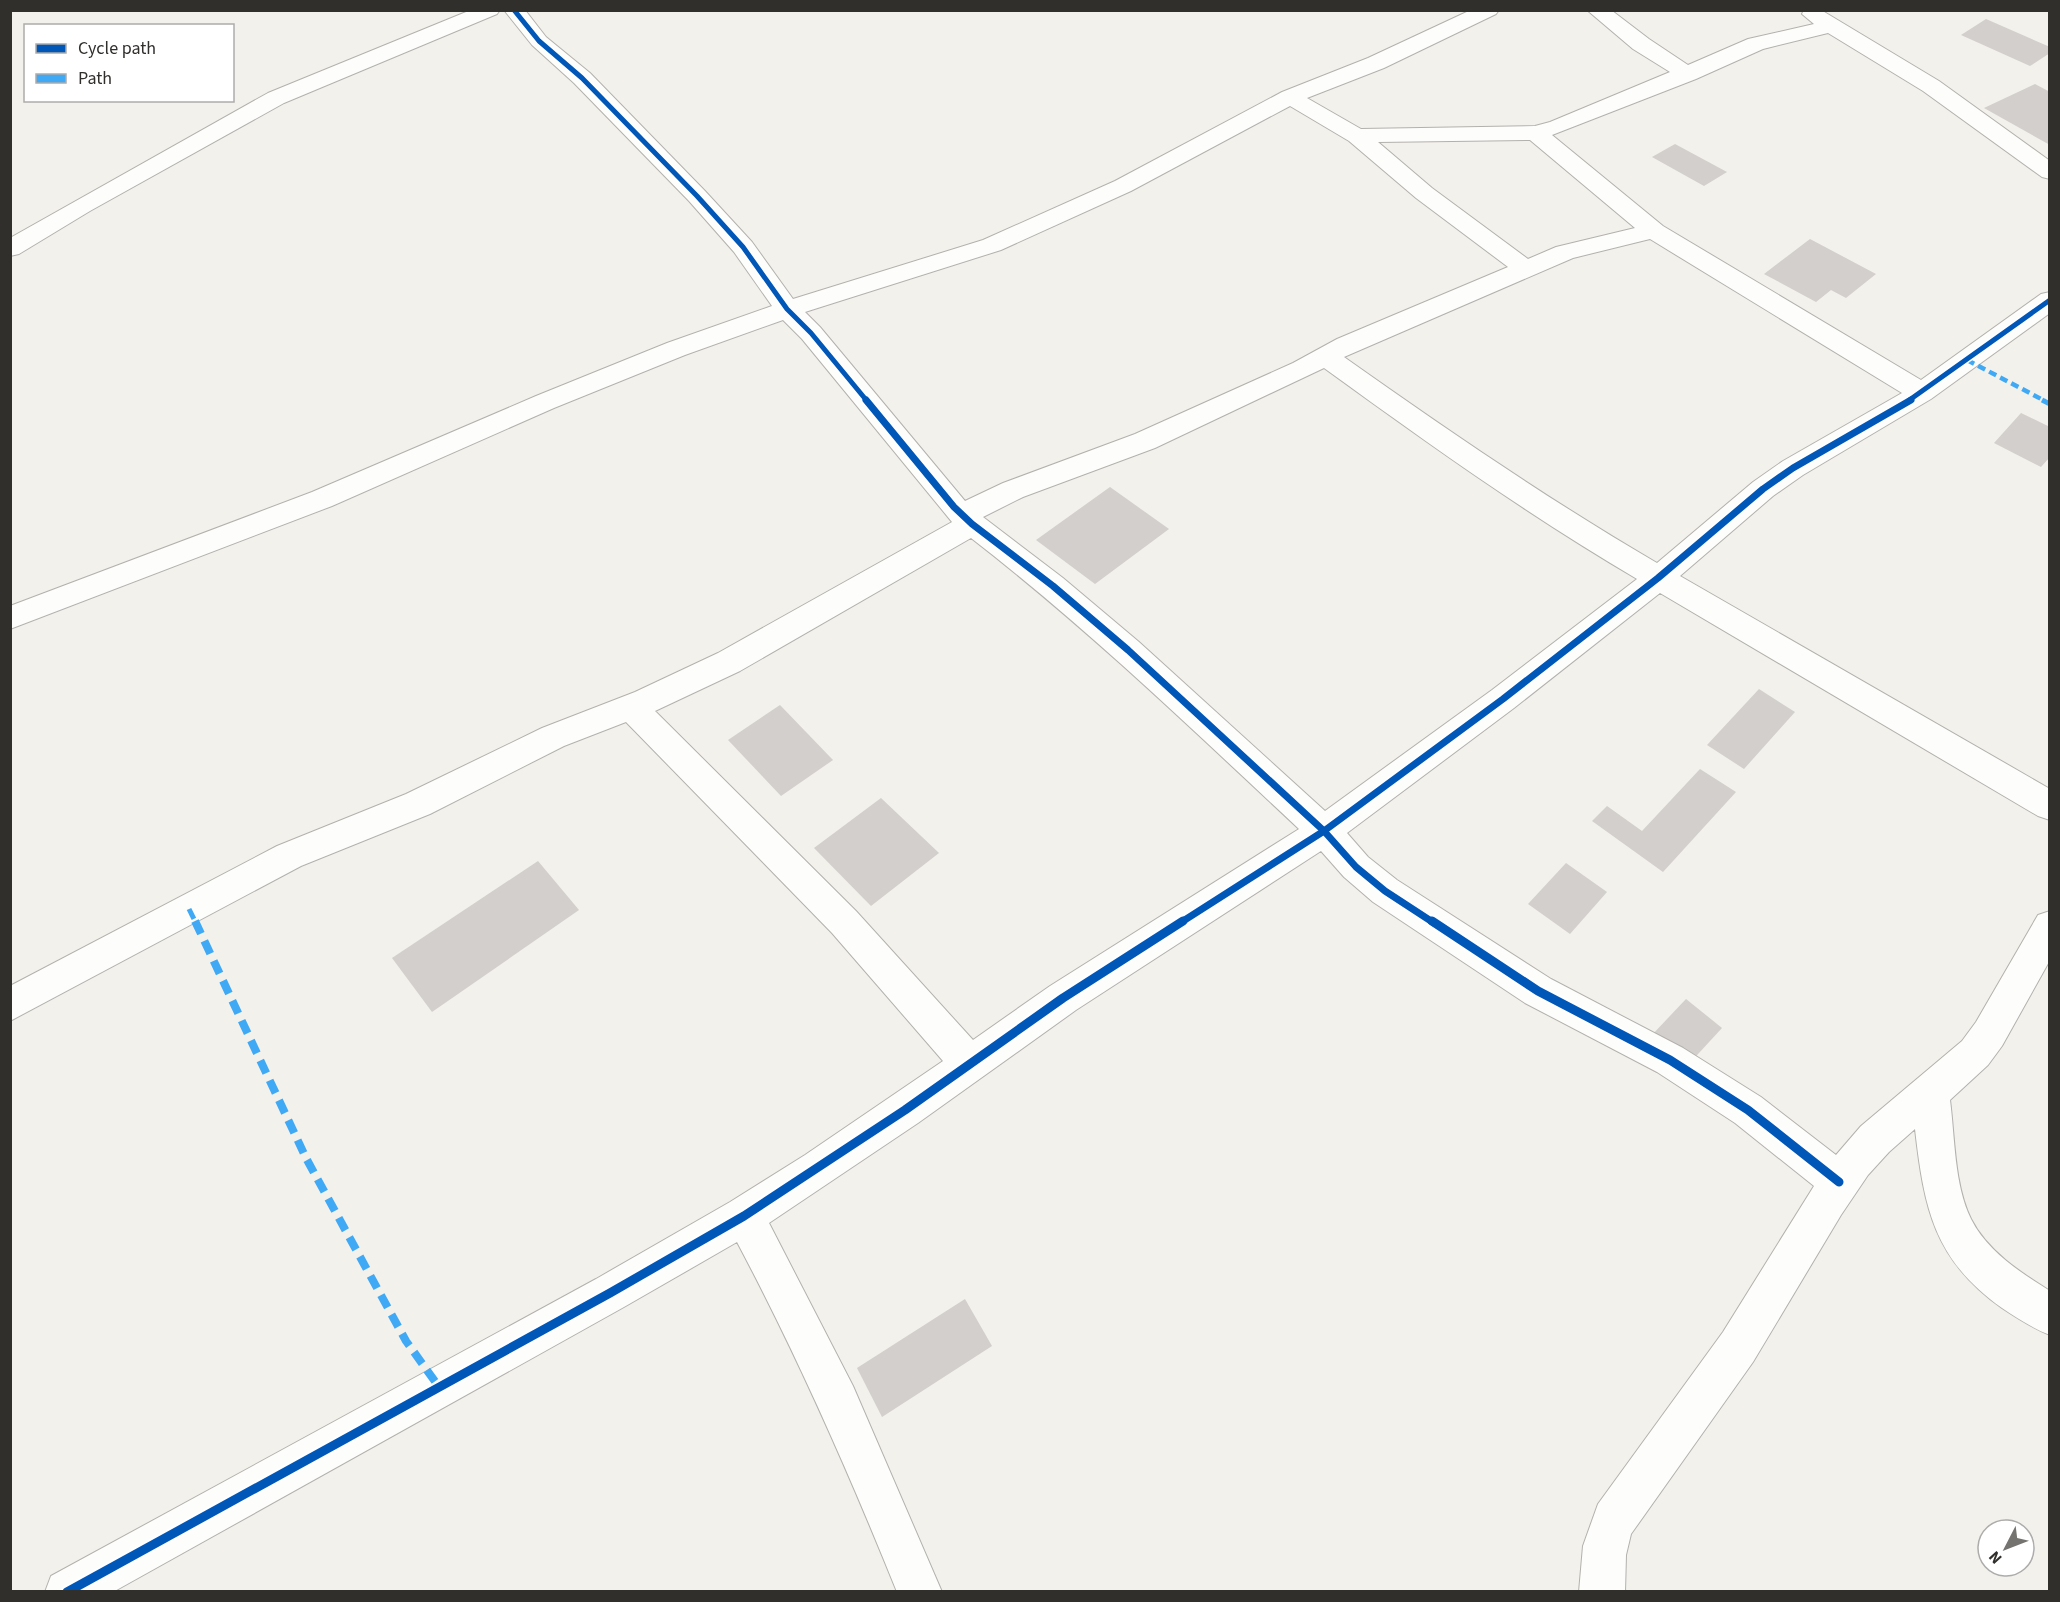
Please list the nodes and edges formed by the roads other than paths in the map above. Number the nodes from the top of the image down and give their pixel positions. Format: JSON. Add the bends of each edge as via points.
{"nodes":[{"id":1,"x":490,"y":10,"type":"edge"},
{"id":2,"x":514,"y":10,"type":"edge"},
{"id":3,"x":1489,"y":10,"type":"edge"},
{"id":4,"x":1597,"y":10,"type":"edge"},
{"id":5,"x":1805,"y":10,"type":"edge"},
{"id":6,"x":1831,"y":26,"type":"junction"},
{"id":7,"x":1688,"y":74,"type":"junction"},
{"id":8,"x":1290,"y":97,"type":"junction"},
{"id":9,"x":1535,"y":133,"type":"junction"},
{"id":10,"x":1357,"y":136,"type":"junction"},
{"id":11,"x":2049,"y":172,"type":"edge"},
{"id":12,"x":1654,"y":231,"type":"junction"},
{"id":13,"x":10,"y":249,"type":"edge"},
{"id":14,"x":1526,"y":269,"type":"junction"},
{"id":15,"x":2049,"y":300,"type":"edge"},
{"id":16,"x":787,"y":309,"type":"junction"},
{"id":17,"x":1325,"y":356,"type":"junction"},
{"id":18,"x":1922,"y":393,"type":"junction"},
{"id":19,"x":967,"y":520,"type":"junction"},
{"id":20,"x":1658,"y":578,"type":"junction"},
{"id":21,"x":10,"y":618,"type":"edge"},
{"id":22,"x":630,"y":706,"type":"junction"},
{"id":23,"x":2049,"y":806,"type":"edge"},
{"id":24,"x":1323,"y":831,"type":"junction"},
{"id":25,"x":2049,"y":926,"type":"edge"},
{"id":26,"x":10,"y":1005,"type":"edge"},
{"id":27,"x":970,"y":1064,"type":"junction"},
{"id":28,"x":1930,"y":1093,"type":"junction"},
{"id":29,"x":1839,"y":1182,"type":"junction"},
{"id":30,"x":744,"y":1216,"type":"junction"},
{"id":31,"x":2049,"y":1315,"type":"edge"},
{"id":32,"x":67,"y":1592,"type":"edge"},
{"id":33,"x":920,"y":1592,"type":"edge"},
{"id":34,"x":1602,"y":1592,"type":"edge"}],
"edges":[{"from":1,"to":13,"type":"street","via":[[423,28],[269,102]]},
{"from":2,"to":16,"type":"street","via":[[539,41],[582,78],[705,204],[743,247]]},
{"from":3,"to":8,"type":"street","via":[[1376,63]]},
{"from":4,"to":7,"type":"street"},
{"from":5,"to":6,"type":"street"},
{"from":6,"to":7,"type":"street","via":[[1756,44]]},
{"from":6,"to":11,"type":"street","via":[[1931,86]]},
{"from":7,"to":9,"type":"street"},
{"from":8,"to":10,"type":"street"},
{"from":8,"to":16,"type":"street","via":[[1123,186],[992,245]]},
{"from":9,"to":10,"type":"street"},
{"from":9,"to":12,"type":"street"},
{"from":10,"to":14,"type":"street","via":[[1424,194]]},
{"from":12,"to":14,"type":"street","via":[[1565,252]]},
{"from":12,"to":18,"type":"street"},
{"from":14,"to":17,"type":"street"},
{"from":15,"to":18,"type":"street"},
{"from":16,"to":19,"type":"street"},
{"from":16,"to":21,"type":"street","via":[[676,349],[321,499]]},
{"from":17,"to":19,"type":"street","via":[[1145,441],[1013,490]]},
{"from":17,"to":20,"type":"street","via":[[1552,514]]},
{"from":18,"to":20,"type":"street","via":[[1793,468],[1730,515]]},
{"from":19,"to":22,"type":"street","via":[[748,652]]},
{"from":19,"to":24,"type":"street","via":[[1105,630]]},
{"from":20,"to":23,"type":"street"},
{"from":20,"to":24,"type":"street","via":[[1503,699]]},
{"from":22,"to":26,"type":"street","via":[[553,737],[418,804],[289,856]]},
{"from":22,"to":27,"type":"street","via":[[843,922]]},
{"from":24,"to":27,"type":"street","via":[[1063,998]]},
{"from":24,"to":29,"type":"street","via":[[1337,849],[1385,891],[1538,991],[1670,1060],[1738,1104]]},
{"from":25,"to":28,"type":"street","via":[[1982,1044]]},
{"from":27,"to":30,"type":"street"},
{"from":28,"to":29,"type":"street","via":[[1875,1139]]},
{"from":28,"to":31,"type":"street","via":[[1946,1203],[1958,1235],[1993,1274]]},
{"from":29,"to":34,"type":"street","via":[[1738,1347],[1614,1520],[1602,1561]]},
{"from":30,"to":32,"type":"street"},
{"from":30,"to":33,"type":"street","via":[[824,1369]]}]}
